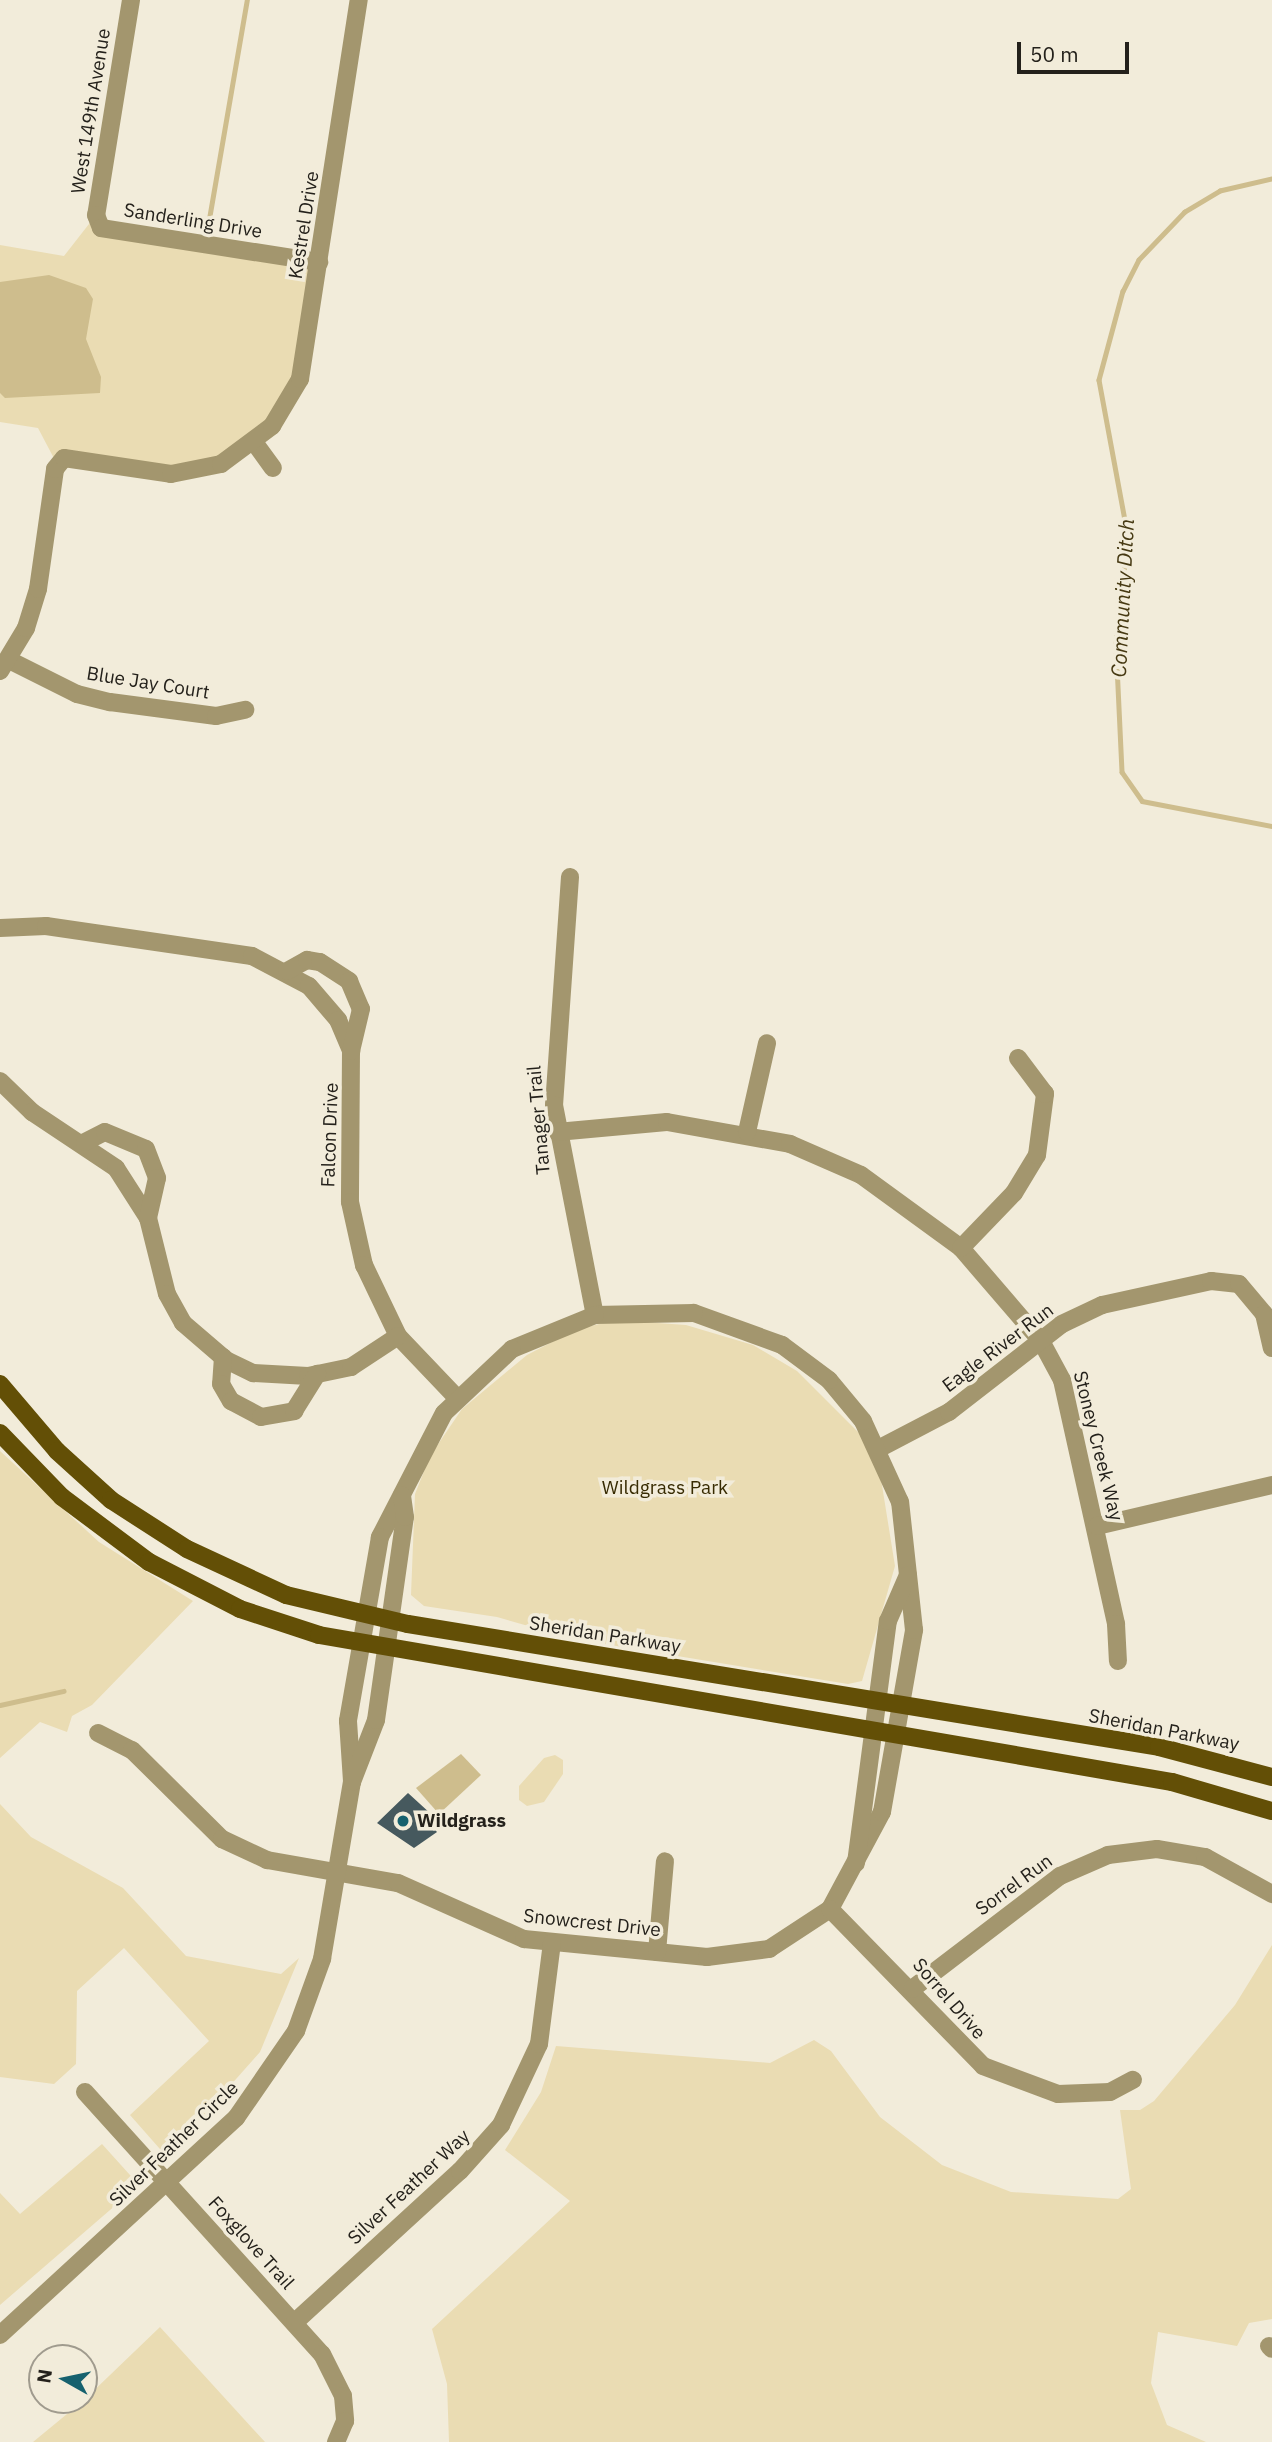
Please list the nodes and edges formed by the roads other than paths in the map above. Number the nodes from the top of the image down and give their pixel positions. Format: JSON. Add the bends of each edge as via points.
{"nodes":[{"id":1,"x":131,"y":0,"type":"edge"},
{"id":2,"x":359,"y":0,"type":"edge"},
{"id":3,"x":101,"y":228,"type":"joint"},
{"id":4,"x":319,"y":262,"type":"junction"},
{"id":5,"x":254,"y":442,"type":"junction"},
{"id":6,"x":273,"y":468,"type":"dead end"},
{"id":7,"x":5,"y":665,"type":"edge"},
{"id":8,"x":245,"y":710,"type":"dead end"},
{"id":9,"x":570,"y":877,"type":"dead end"},
{"id":10,"x":0,"y":929,"type":"edge"},
{"id":11,"x":287,"y":971,"type":"junction"},
{"id":12,"x":767,"y":1043,"type":"dead end"},
{"id":13,"x":351,"y":1051,"type":"junction"},
{"id":14,"x":1018,"y":1058,"type":"dead end"},
{"id":15,"x":0,"y":1081,"type":"edge"},
{"id":16,"x":557,"y":1132,"type":"junction"},
{"id":17,"x":747,"y":1132,"type":"junction"},
{"id":18,"x":85,"y":1142,"type":"junction"},
{"id":19,"x":148,"y":1217,"type":"junction"},
{"id":20,"x":961,"y":1248,"type":"junction"},
{"id":21,"x":595,"y":1315,"type":"junction"},
{"id":22,"x":398,"y":1336,"type":"junction"},
{"id":23,"x":1041,"y":1340,"type":"junction"},
{"id":24,"x":1272,"y":1348,"type":"edge"},
{"id":25,"x":222,"y":1357,"type":"junction"},
{"id":26,"x":317,"y":1374,"type":"junction"},
{"id":27,"x":0,"y":1384,"type":"edge"},
{"id":28,"x":457,"y":1398,"type":"junction"},
{"id":29,"x":0,"y":1433,"type":"edge"},
{"id":30,"x":880,"y":1448,"type":"junction"},
{"id":31,"x":1272,"y":1485,"type":"edge"},
{"id":32,"x":402,"y":1495,"type":"junction"},
{"id":33,"x":1097,"y":1526,"type":"junction"},
{"id":34,"x":908,"y":1575,"type":"junction"},
{"id":35,"x":366,"y":1616,"type":"junction"},
{"id":36,"x":389,"y":1620,"type":"junction"},
{"id":37,"x":361,"y":1646,"type":"junction"},
{"id":38,"x":385,"y":1650,"type":"junction"},
{"id":39,"x":1118,"y":1661,"type":"dead end"},
{"id":40,"x":875,"y":1700,"type":"junction"},
{"id":41,"x":900,"y":1704,"type":"junction"},
{"id":42,"x":870,"y":1732,"type":"junction"},
{"id":43,"x":98,"y":1733,"type":"dead end"},
{"id":44,"x":895,"y":1736,"type":"junction"},
{"id":45,"x":1272,"y":1777,"type":"edge"},
{"id":46,"x":352,"y":1782,"type":"junction"},
{"id":47,"x":1272,"y":1811,"type":"edge"},
{"id":48,"x":665,"y":1861,"type":"dead end"},
{"id":49,"x":337,"y":1872,"type":"junction"},
{"id":50,"x":855,"y":1872,"type":"junction"},
{"id":51,"x":1272,"y":1894,"type":"edge"},
{"id":52,"x":831,"y":1909,"type":"junction"},
{"id":53,"x":552,"y":1942,"type":"junction"},
{"id":54,"x":657,"y":1952,"type":"junction"},
{"id":55,"x":912,"y":1989,"type":"junction"},
{"id":56,"x":1133,"y":2080,"type":"dead end"},
{"id":57,"x":85,"y":2092,"type":"dead end"},
{"id":58,"x":167,"y":2182,"type":"junction"},
{"id":59,"x":295,"y":2322,"type":"junction"},
{"id":60,"x":0,"y":2335,"type":"edge"},
{"id":61,"x":336,"y":2442,"type":"edge"}],
"edges":[{"from":1,"to":3,"type":"street","name":"West 149th Avenue","via":[[96,215]]},
{"from":2,"to":4,"type":"street","name":"Kestrel Drive"},
{"from":3,"to":4,"type":"street","name":"Sanderling Drive"},
{"from":4,"to":5,"type":"street","name":"Kestrel Drive","via":[[300,379]]},
{"from":5,"to":6,"type":"street"},
{"from":5,"to":7,"type":"street","name":"Kestrel Drive","via":[[198,472],[171,474],[64,458],[55,469],[38,589]]},
{"from":7,"to":8,"type":"street","name":"Blue Jay Court","via":[[110,702],[216,716]]},
{"from":9,"to":16,"type":"street","name":"Tanager Trail","via":[[553,1060]]},
{"from":10,"to":11,"type":"street","name":"Falcon Drive","via":[[46,926],[163,942],[252,956]]},
{"from":11,"to":13,"type":"street","name":"Falcon Drive","via":[[338,1020]]},
{"from":11,"to":13,"type":"street","name":"Falcon Drive","via":[[307,960],[349,981],[361,1009]]},
{"from":12,"to":17,"type":"street"},
{"from":13,"to":22,"type":"street","name":"Falcon Drive","via":[[350,1202],[365,1265]]},
{"from":14,"to":20,"type":"street","via":[[1045,1094],[1037,1155],[1014,1193]]},
{"from":15,"to":18,"type":"street","via":[[32,1112]]},
{"from":16,"to":17,"type":"street","name":"Stoney Creek Way","via":[[667,1122]]},
{"from":16,"to":21,"type":"street","name":"Tanager Trail"},
{"from":17,"to":20,"type":"street","name":"Stoney Creek Way","via":[[861,1175]]},
{"from":18,"to":19,"type":"street","via":[[116,1168]]},
{"from":18,"to":19,"type":"street","via":[[105,1132],[146,1149],[157,1178]]},
{"from":19,"to":25,"type":"street","via":[[167,1294],[183,1323]]},
{"from":20,"to":23,"type":"street","name":"Stoney Creek Way"},
{"from":21,"to":28,"type":"street","name":"Silver Feather Circle","via":[[512,1349]]},
{"from":21,"to":30,"type":"street","name":"Snowcrest Drive","via":[[667,1310],[758,1332],[829,1380]]},
{"from":22,"to":26,"type":"street","via":[[351,1367]]},
{"from":22,"to":28,"type":"street","name":"Falcon Drive"},
{"from":23,"to":24,"type":"street","name":"Eagle River Run","via":[[1102,1305],[1225,1282],[1239,1284],[1257,1301]]},
{"from":23,"to":30,"type":"street","name":"Eagle River Run","via":[[976,1394]]},
{"from":23,"to":33,"type":"street","name":"Stoney Creek Way","via":[[1062,1380]]},
{"from":25,"to":26,"type":"street","via":[[253,1373]]},
{"from":25,"to":26,"type":"street","via":[[221,1384],[231,1401],[261,1417],[294,1411]]},
{"from":27,"to":35,"type":"main road","name":"Sheridan Parkway","via":[[77,1470],[163,1535],[261,1585]]},
{"from":28,"to":32,"type":"street","name":"Silver Feather Circle","via":[[420,1452]]},
{"from":29,"to":37,"type":"main road","via":[[62,1497],[173,1576],[273,1622]]},
{"from":30,"to":34,"type":"street","name":"Snowcrest Drive","via":[[900,1502]]},
{"from":31,"to":33,"type":"street"},
{"from":32,"to":35,"type":"street","name":"Silver Feather Circle","via":[[380,1536]]},
{"from":32,"to":36,"type":"street","name":"Silver Feather Circle","via":[[405,1517]]},
{"from":33,"to":39,"type":"street","name":"Stoney Creek Way"},
{"from":34,"to":40,"type":"street","name":"Snowcrest Drive","via":[[888,1621]]},
{"from":34,"to":41,"type":"street","name":"Snowcrest Drive","via":[[914,1630]]},
{"from":35,"to":36,"type":"main road","name":"Sheridan Parkway"},
{"from":35,"to":37,"type":"street","name":"Silver Feather Circle"},
{"from":36,"to":38,"type":"street","name":"Silver Feather Circle"},
{"from":36,"to":40,"type":"main road","name":"Sheridan Parkway"},
{"from":37,"to":38,"type":"main road"},
{"from":37,"to":46,"type":"street","name":"Silver Feather Circle","via":[[348,1721]]},
{"from":38,"to":42,"type":"main road"},
{"from":38,"to":46,"type":"street","name":"Silver Feather Circle","via":[[376,1720]]},
{"from":40,"to":41,"type":"main road","name":"Sheridan Parkway"},
{"from":40,"to":42,"type":"street","name":"Snowcrest Drive"},
{"from":41,"to":44,"type":"street","name":"Snowcrest Drive"},
{"from":41,"to":45,"type":"main road","name":"Sheridan Parkway","via":[[1159,1747]]},
{"from":42,"to":44,"type":"main road"},
{"from":42,"to":50,"type":"street","name":"Snowcrest Drive"},
{"from":43,"to":49,"type":"street","name":"Snowcrest Drive","via":[[132,1750],[222,1839],[267,1860]]},
{"from":44,"to":47,"type":"main road","via":[[1172,1782]]},
{"from":44,"to":50,"type":"street","name":"Snowcrest Drive","via":[[882,1812]]},
{"from":46,"to":49,"type":"street","name":"Silver Feather Circle"},
{"from":48,"to":54,"type":"street"},
{"from":49,"to":53,"type":"street","name":"Snowcrest Drive","via":[[398,1883],[501,1933]]},
{"from":49,"to":58,"type":"street","name":"Silver Feather Circle","via":[[310,1998],[279,2062],[236,2118]]},
{"from":50,"to":52,"type":"street","name":"Snowcrest Drive"},
{"from":51,"to":55,"type":"street","name":"Sorrel Run","via":[[1205,1857],[1157,1849],[1108,1855],[1060,1875]]},
{"from":52,"to":54,"type":"street","name":"Snowcrest Drive","via":[[792,1939],[746,1955]]},
{"from":52,"to":55,"type":"street","name":"Sorrel Drive"},
{"from":53,"to":54,"type":"street","name":"Snowcrest Drive"},
{"from":53,"to":59,"type":"street","name":"Silver Feather Way","via":[[539,2044],[500,2125],[460,2171]]},
{"from":55,"to":56,"type":"street","name":"Sorrel Drive","via":[[961,2049],[1005,2078],[1085,2095],[1110,2092]]},
{"from":57,"to":58,"type":"street","name":"Foxglove Trail"},
{"from":58,"to":59,"type":"street","name":"Foxglove Trail"},
{"from":58,"to":60,"type":"street","name":"Silver Feather Circle"},
{"from":59,"to":61,"type":"street","name":"Foxglove Trail","via":[[322,2354],[343,2396],[345,2421]]}]}
